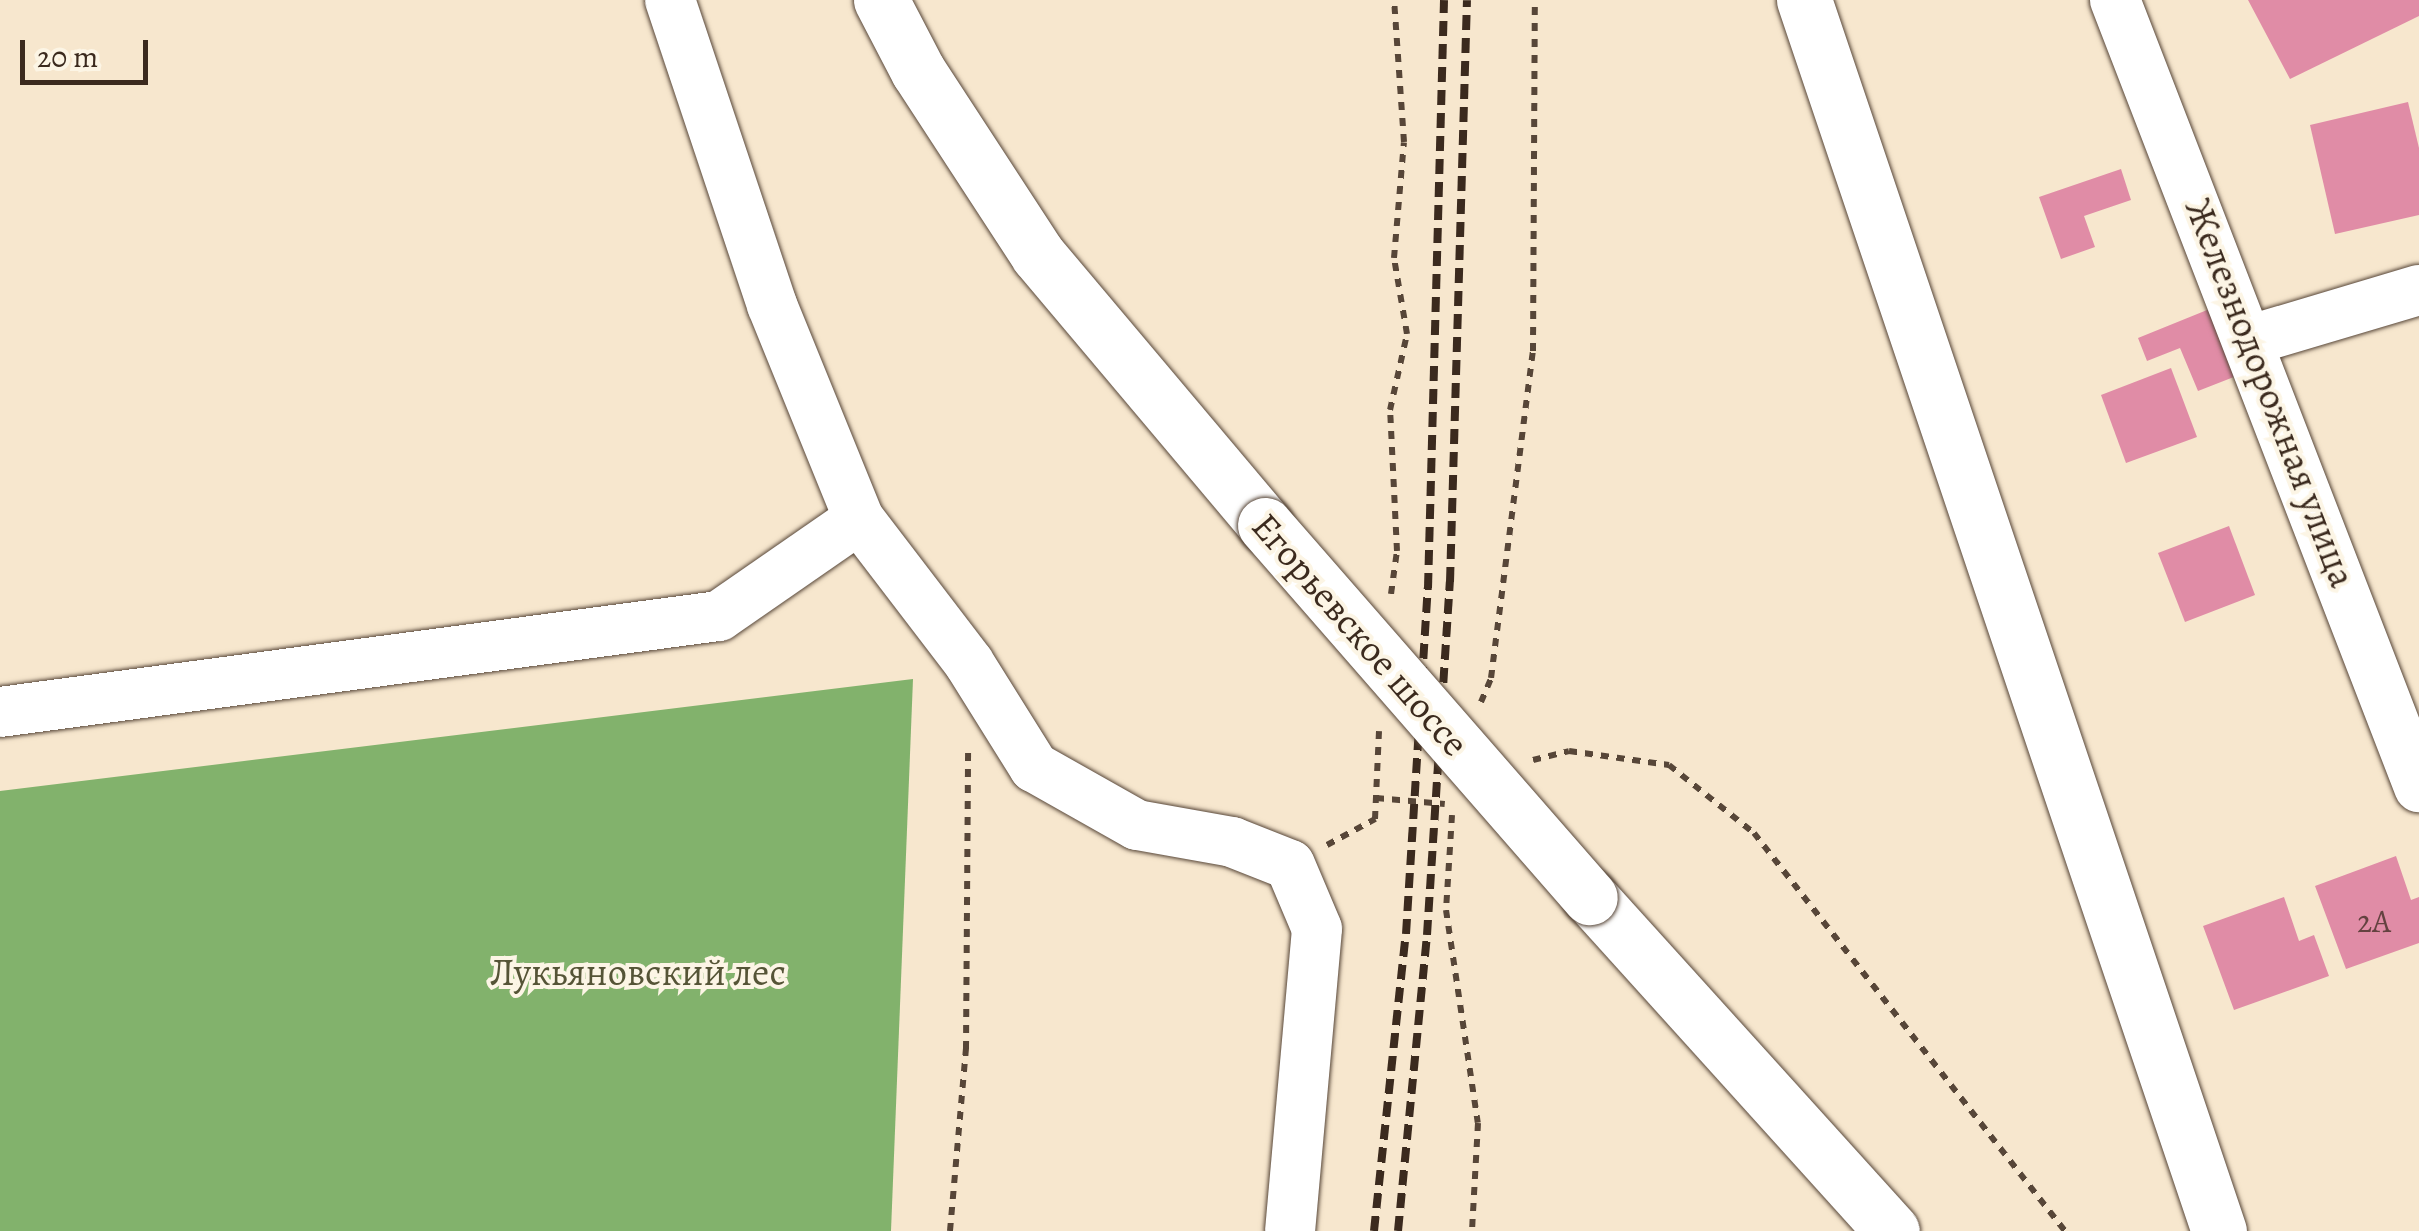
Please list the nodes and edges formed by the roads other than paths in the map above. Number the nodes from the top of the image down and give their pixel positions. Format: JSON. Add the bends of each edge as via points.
{"nodes":[{"id":1,"x":670,"y":0,"type":"edge"},
{"id":2,"x":881,"y":0,"type":"edge"},
{"id":3,"x":1804,"y":0,"type":"edge"},
{"id":4,"x":2115,"y":0,"type":"edge"},
{"id":5,"x":2419,"y":290,"type":"edge"},
{"id":6,"x":2251,"y":340,"type":"junction"},
{"id":7,"x":859,"y":519,"type":"junction"},
{"id":8,"x":0,"y":712,"type":"edge"},
{"id":9,"x":2419,"y":787,"type":"edge"},
{"id":10,"x":1290,"y":1231,"type":"edge"},
{"id":11,"x":1892,"y":1231,"type":"edge"},
{"id":12,"x":2219,"y":1231,"type":"edge"}],
"edges":[{"from":1,"to":7,"type":"street","via":[[772,305]]},
{"from":2,"to":11,"type":"main road","name":"Егорьевское шоссе","bridge":true,"via":[[927,86],[1038,255],[1264,525]]},
{"from":3,"to":12,"type":"main road"},
{"from":4,"to":6,"type":"street","name":"Железнодорожная улица"},
{"from":5,"to":6,"type":"street"},
{"from":6,"to":9,"type":"street","name":"Железнодорожная улица"},
{"from":7,"to":8,"type":"street","via":[[719,616]]},
{"from":7,"to":10,"type":"street","via":[[968,663],[1034,767],[1138,824],[1232,842],[1290,865],[1318,929]]}]}
